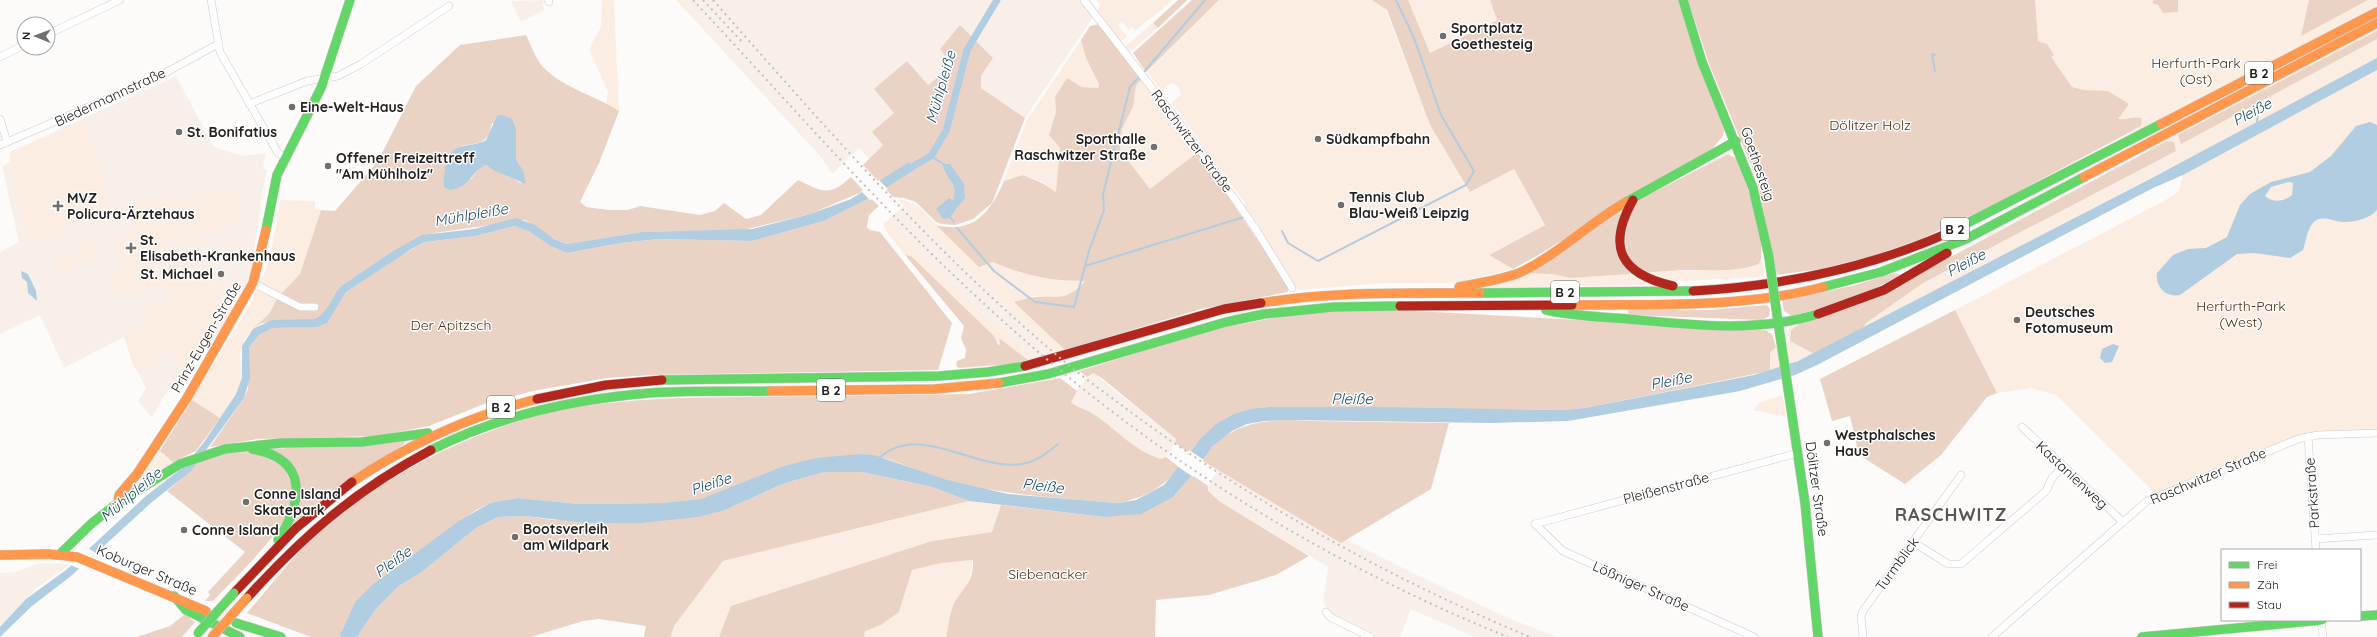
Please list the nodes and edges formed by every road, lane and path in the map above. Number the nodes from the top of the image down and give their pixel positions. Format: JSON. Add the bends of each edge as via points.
{"nodes":[{"id":1,"x":120,"y":0,"type":"edge"},
{"id":2,"x":211,"y":0,"type":"edge"},
{"id":3,"x":350,"y":0,"type":"edge"},
{"id":4,"x":1084,"y":0,"type":"edge"},
{"id":5,"x":1683,"y":0,"type":"edge"},
{"id":6,"x":449,"y":6,"type":"dead end"},
{"id":7,"x":2377,"y":12,"type":"edge"},
{"id":8,"x":2377,"y":23,"type":"edge"},
{"id":9,"x":56,"y":30,"type":"edge"},
{"id":10,"x":218,"y":44,"type":"junction"},
{"id":11,"x":16,"y":49,"type":"edge"},
{"id":12,"x":0,"y":57,"type":"edge"},
{"id":13,"x":324,"y":80,"type":"junction"},
{"id":14,"x":249,"y":104,"type":"junction"},
{"id":15,"x":0,"y":119,"type":"edge"},
{"id":16,"x":1736,"y":141,"type":"junction"},
{"id":17,"x":8,"y":142,"type":"junction"},
{"id":18,"x":0,"y":145,"type":"edge"},
{"id":19,"x":285,"y":158,"type":"junction"},
{"id":20,"x":1635,"y":198,"type":"junction"},
{"id":21,"x":1966,"y":238,"type":"junction"},
{"id":22,"x":253,"y":283,"type":"junction"},
{"id":23,"x":1292,"y":288,"type":"dead end"},
{"id":24,"x":1703,"y":291,"type":"junction"},
{"id":25,"x":1426,"y":292,"type":"junction"},
{"id":26,"x":1521,"y":305,"type":"junction"},
{"id":27,"x":315,"y":307,"type":"dead end"},
{"id":28,"x":1779,"y":323,"type":"junction"},
{"id":29,"x":1782,"y":344,"type":"joint"},
{"id":30,"x":2022,"y":427,"type":"dead end"},
{"id":31,"x":442,"y":430,"type":"junction"},
{"id":32,"x":2377,"y":433,"type":"edge"},
{"id":33,"x":2308,"y":437,"type":"junction"},
{"id":34,"x":233,"y":447,"type":"junction"},
{"id":35,"x":1798,"y":452,"type":"junction"},
{"id":36,"x":2063,"y":467,"type":"junction"},
{"id":37,"x":1961,"y":475,"type":"dead end"},
{"id":38,"x":118,"y":503,"type":"junction"},
{"id":39,"x":2123,"y":522,"type":"junction"},
{"id":40,"x":1535,"y":524,"type":"joint"},
{"id":41,"x":2377,"y":534,"type":"edge"},
{"id":42,"x":2316,"y":539,"type":"junction"},
{"id":43,"x":1913,"y":542,"type":"junction"},
{"id":44,"x":2316,"y":549,"type":"edge"},
{"id":45,"x":60,"y":554,"type":"junction"},
{"id":46,"x":0,"y":555,"type":"edge"},
{"id":47,"x":268,"y":556,"type":"junction"},
{"id":48,"x":174,"y":596,"type":"junction"},
{"id":49,"x":206,"y":611,"type":"dead end"},
{"id":50,"x":1326,"y":612,"type":"dead end"},
{"id":51,"x":2377,"y":615,"type":"edge"},
{"id":52,"x":2361,"y":616,"type":"edge"},
{"id":53,"x":2311,"y":621,"type":"edge"},
{"id":54,"x":2322,"y":621,"type":"edge"},
{"id":55,"x":236,"y":623,"type":"dead end"},
{"id":56,"x":196,"y":635,"type":"edge"},
{"id":57,"x":212,"y":637,"type":"edge"},
{"id":58,"x":240,"y":637,"type":"edge"},
{"id":59,"x":281,"y":637,"type":"edge"},
{"id":60,"x":1370,"y":637,"type":"edge"},
{"id":61,"x":1754,"y":637,"type":"edge"},
{"id":62,"x":1818,"y":637,"type":"edge"},
{"id":63,"x":1863,"y":637,"type":"edge"},
{"id":64,"x":1992,"y":637,"type":"edge"},
{"id":65,"x":2142,"y":637,"type":"edge"},
{"id":66,"x":2323,"y":637,"type":"edge"}],
"edges":[{"from":1,"to":9,"type":"street"},
{"from":2,"to":10,"type":"street"},
{"from":3,"to":13,"type":"main road","name":"Prinz-Eugen-Straße"},
{"from":4,"to":23,"type":"street","name":"Raschwitzer Straße","via":[[1232,194]]},
{"from":5,"to":16,"type":"main road","name":"Goethesteig","via":[[1702,62]]},
{"from":6,"to":13,"type":"street","via":[[361,64]]},
{"from":7,"to":24,"type":"main road","number":"B 2","via":[[1969,223],[1896,254],[1808,278],[1745,288]]},
{"from":8,"to":21,"type":"main road","number":"B 2"},
{"from":10,"to":14,"type":"street"},
{"from":10,"to":17,"type":"street","name":"Biedermannstraße","via":[[150,81]]},
{"from":11,"to":12,"type":"street"},
{"from":13,"to":14,"type":"street","via":[[307,81]]},
{"from":13,"to":19,"type":"main road","name":"Prinz-Eugen-Straße"},
{"from":14,"to":19,"type":"street","via":[[278,153]]},
{"from":15,"to":17,"type":"street"},
{"from":16,"to":20,"type":"main road"},
{"from":16,"to":28,"type":"main road","name":"Goethesteig","bridge":true,"via":[[1753,188],[1769,257]]},
{"from":17,"to":18,"type":"street","name":"Biedermannstraße"},
{"from":19,"to":22,"type":"main road","name":"Prinz-Eugen-Straße","via":[[277,175],[261,258]]},
{"from":20,"to":24,"type":"main road","via":[[1625,211],[1619,240],[1625,260],[1633,271],[1650,281]]},
{"from":20,"to":25,"type":"main road","via":[[1605,214],[1547,256],[1518,272],[1483,282]]},
{"from":21,"to":26,"type":"main road","number":"B 2","via":[[1881,272],[1816,289],[1763,298],[1672,304]]},
{"from":21,"to":28,"type":"main road","via":[[1932,263],[1865,297],[1825,312]]},
{"from":22,"to":27,"type":"street","via":[[300,307]]},
{"from":22,"to":38,"type":"main road","name":"Prinz-Eugen-Straße","via":[[187,398],[137,474],[130,491]]},
{"from":24,"to":25,"type":"main road","number":"B 2"},
{"from":25,"to":31,"type":"main road","number":"B 2","via":[[1332,294],[1240,306],[1206,313],[1038,364],[988,372],[939,376],[654,380],[609,383],[517,403]]},
{"from":26,"to":28,"type":"main road","via":[[1559,313],[1696,324]]},
{"from":26,"to":57,"type":"main road","number":"B 2","bridge":true,"via":[[1341,306],[1264,314],[1173,336],[1048,374],[990,385],[935,389],[650,393],[604,397],[554,406],[515,416],[468,433],[386,475],[317,526]]},
{"from":28,"to":29,"type":"main road","name":"Goethesteig"},
{"from":29,"to":35,"type":"main road","name":"Dölitzer Straße"},
{"from":30,"to":36,"type":"street","name":"Kastanienweg"},
{"from":31,"to":34,"type":"main road","via":[[362,442],[281,443]]},
{"from":31,"to":47,"type":"main road","number":"B 2","via":[[386,460],[339,492],[306,519]]},
{"from":32,"to":33,"type":"street","name":"Raschwitzer Straße"},
{"from":33,"to":39,"type":"street","name":"Raschwitzer Straße","via":[[2157,495],[2147,500]]},
{"from":33,"to":42,"type":"street","name":"Parkstraße"},
{"from":34,"to":38,"type":"main road","via":[[180,464]]},
{"from":34,"to":47,"type":"main road","via":[[273,454],[287,467],[296,485],[296,505],[291,518]]},
{"from":35,"to":40,"type":"street","name":"Pleißenstraße"},
{"from":35,"to":62,"type":"main road","name":"Dölitzer Straße"},
{"from":36,"to":39,"type":"street","name":"Kastanienweg"},
{"from":36,"to":43,"type":"street","via":[[2052,478],[2046,490],[1960,564],[1948,564]]},
{"from":37,"to":43,"type":"street","name":"Turmblick"},
{"from":38,"to":45,"type":"main road","name":"Prinz-Eugen-Straße","via":[[92,523]]},
{"from":39,"to":64,"type":"street","name":"Raschwitzer Straße"},
{"from":40,"to":61,"type":"street","name":"Lößniger Straße","via":[[1563,550]]},
{"from":41,"to":42,"type":"street"},
{"from":42,"to":44,"type":"street","name":"Parkstraße"},
{"from":43,"to":63,"type":"street","name":"Turmblick","via":[[1863,612]]},
{"from":45,"to":46,"type":"main road","name":"Koburger Straße"},
{"from":45,"to":48,"type":"main road","name":"Koburger Straße","via":[[88,561]]},
{"from":47,"to":56,"type":"main road","number":"B 2","bridge":true},
{"from":48,"to":49,"type":"main road","name":"Koburger Straße"},
{"from":48,"to":58,"type":"main road","via":[[186,610]]},
{"from":50,"to":60,"type":"street","via":[[1330,617]]},
{"from":51,"to":52,"type":"main road"},
{"from":53,"to":65,"type":"main road"},
{"from":54,"to":66,"type":"street"},
{"from":55,"to":59,"type":"main road"}]}
